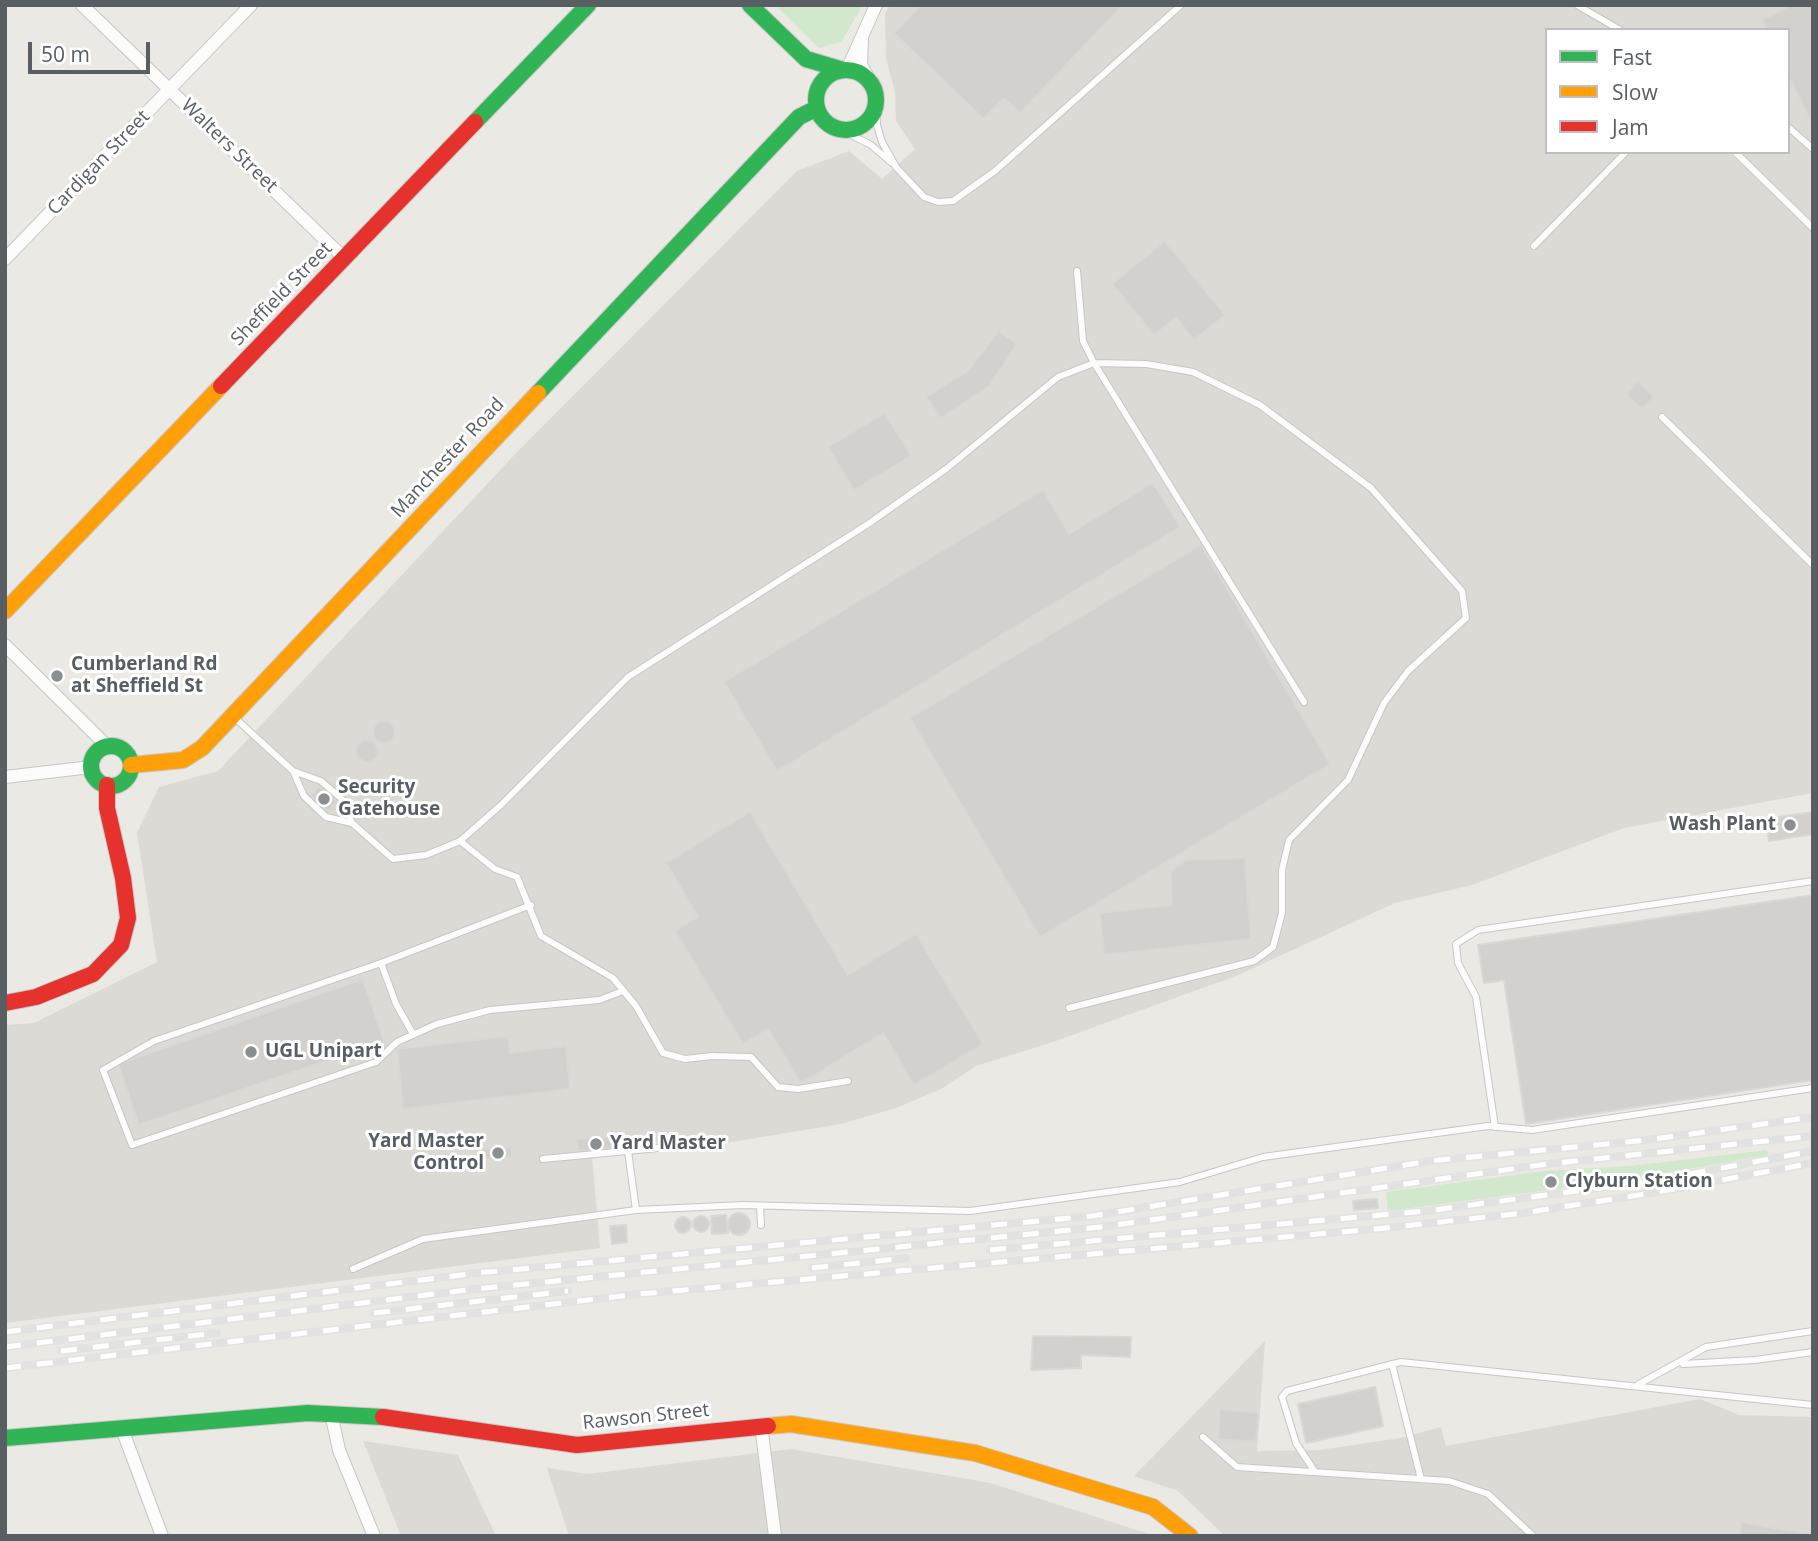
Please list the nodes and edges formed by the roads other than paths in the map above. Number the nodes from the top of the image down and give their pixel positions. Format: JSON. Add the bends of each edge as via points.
{"nodes":[{"id":1,"x":82,"y":5,"type":"edge"},
{"id":2,"x":251,"y":5,"type":"edge"},
{"id":3,"x":587,"y":5,"type":"edge"},
{"id":4,"x":750,"y":5,"type":"edge"},
{"id":5,"x":876,"y":5,"type":"edge"},
{"id":6,"x":1181,"y":5,"type":"edge"},
{"id":7,"x":1577,"y":5,"type":"edge"},
{"id":8,"x":863,"y":28,"type":"junction"},
{"id":9,"x":1617,"y":28,"type":"edge"},
{"id":10,"x":806,"y":59,"type":"junction"},
{"id":11,"x":845,"y":70,"type":"junction"},
{"id":12,"x":869,"y":79,"type":"junction"},
{"id":13,"x":170,"y":89,"type":"junction"},
{"id":14,"x":817,"y":103,"type":"junction"},
{"id":15,"x":876,"y":105,"type":"junction"},
{"id":16,"x":834,"y":126,"type":"junction"},
{"id":17,"x":1790,"y":129,"type":"edge"},
{"id":18,"x":776,"y":141,"type":"junction"},
{"id":19,"x":1813,"y":149,"type":"edge"},
{"id":20,"x":1624,"y":154,"type":"edge"},
{"id":21,"x":1737,"y":154,"type":"edge"},
{"id":22,"x":896,"y":167,"type":"junction"},
{"id":23,"x":1813,"y":228,"type":"edge"},
{"id":24,"x":1534,"y":246,"type":"dead end"},
{"id":25,"x":5,"y":259,"type":"edge"},
{"id":26,"x":345,"y":259,"type":"junction"},
{"id":27,"x":1077,"y":271,"type":"dead end"},
{"id":28,"x":1094,"y":363,"type":"junction"},
{"id":29,"x":1662,"y":417,"type":"dead end"},
{"id":30,"x":1813,"y":565,"type":"edge"},
{"id":31,"x":5,"y":611,"type":"edge"},
{"id":32,"x":5,"y":645,"type":"edge"},
{"id":33,"x":1304,"y":702,"type":"dead end"},
{"id":34,"x":233,"y":716,"type":"junction"},
{"id":35,"x":107,"y":746,"type":"junction"},
{"id":36,"x":131,"y":765,"type":"junction"},
{"id":37,"x":91,"y":767,"type":"junction"},
{"id":38,"x":293,"y":771,"type":"junction"},
{"id":39,"x":5,"y":777,"type":"edge"},
{"id":40,"x":107,"y":785,"type":"junction"},
{"id":41,"x":352,"y":823,"type":"junction"},
{"id":42,"x":460,"y":841,"type":"junction"},
{"id":43,"x":1813,"y":881,"type":"edge"},
{"id":44,"x":531,"y":905,"type":"junction"},
{"id":45,"x":381,"y":963,"type":"junction"},
{"id":46,"x":623,"y":991,"type":"junction"},
{"id":47,"x":5,"y":1003,"type":"edge"},
{"id":48,"x":1069,"y":1008,"type":"dead end"},
{"id":49,"x":413,"y":1034,"type":"junction"},
{"id":50,"x":848,"y":1081,"type":"dead end"},
{"id":51,"x":1813,"y":1088,"type":"edge"},
{"id":52,"x":1495,"y":1128,"type":"junction"},
{"id":53,"x":657,"y":1148,"type":"dead end"},
{"id":54,"x":628,"y":1151,"type":"junction"},
{"id":55,"x":543,"y":1159,"type":"dead end"},
{"id":56,"x":760,"y":1206,"type":"junction"},
{"id":57,"x":636,"y":1210,"type":"junction"},
{"id":58,"x":761,"y":1226,"type":"dead end"},
{"id":59,"x":353,"y":1269,"type":"dead end"},
{"id":60,"x":1813,"y":1331,"type":"edge"},
{"id":61,"x":1813,"y":1352,"type":"edge"},
{"id":62,"x":1392,"y":1364,"type":"junction"},
{"id":63,"x":1681,"y":1364,"type":"junction"},
{"id":64,"x":1637,"y":1385,"type":"junction"},
{"id":65,"x":1813,"y":1405,"type":"edge"},
{"id":66,"x":331,"y":1413,"type":"junction"},
{"id":67,"x":761,"y":1425,"type":"junction"},
{"id":68,"x":122,"y":1429,"type":"junction"},
{"id":69,"x":1203,"y":1437,"type":"dead end"},
{"id":70,"x":5,"y":1438,"type":"edge"},
{"id":71,"x":1315,"y":1472,"type":"junction"},
{"id":72,"x":1421,"y":1479,"type":"junction"},
{"id":73,"x":162,"y":1536,"type":"edge"},
{"id":74,"x":374,"y":1536,"type":"edge"},
{"id":75,"x":775,"y":1536,"type":"edge"},
{"id":76,"x":1190,"y":1536,"type":"edge"},
{"id":77,"x":1533,"y":1536,"type":"edge"}],
"edges":[{"from":1,"to":13,"type":"street","name":"Walters Street"},
{"from":2,"to":13,"type":"street","name":"Cardigan Street"},
{"from":3,"to":26,"type":"main road","name":"Sheffield Street"},
{"from":4,"to":10,"type":"main road"},
{"from":5,"to":8,"type":"street"},
{"from":6,"to":22,"type":"lane","via":[[962,196],[945,202],[924,197]]},
{"from":7,"to":9,"type":"lane"},
{"from":8,"to":11,"type":"street"},
{"from":8,"to":12,"type":"street","via":[[860,49]]},
{"from":10,"to":11,"type":"main road"},
{"from":10,"to":14,"type":"main road"},
{"from":11,"to":12,"type":"main road"},
{"from":11,"to":14,"type":"main road","via":[[825,79]]},
{"from":12,"to":15,"type":"main road"},
{"from":13,"to":25,"type":"street","name":"Cardigan Street"},
{"from":13,"to":26,"type":"street","name":"Walters Street"},
{"from":14,"to":16,"type":"main road"},
{"from":14,"to":18,"type":"main road","name":"Manchester Road"},
{"from":15,"to":16,"type":"main road","via":[[859,127]]},
{"from":15,"to":22,"type":"lane","via":[[882,142]]},
{"from":16,"to":18,"type":"main road","name":"Manchester Road","via":[[803,125]]},
{"from":16,"to":22,"type":"lane","via":[[870,145]]},
{"from":17,"to":19,"type":"lane"},
{"from":18,"to":34,"type":"main road","name":"Manchester Road"},
{"from":20,"to":24,"type":"lane"},
{"from":21,"to":23,"type":"lane"},
{"from":26,"to":31,"type":"main road","name":"Sheffield Street"},
{"from":27,"to":28,"type":"lane","via":[[1083,341]]},
{"from":28,"to":33,"type":"lane"},
{"from":28,"to":42,"type":"lane","via":[[1058,377],[868,524],[628,677]]},
{"from":28,"to":48,"type":"lane","via":[[1193,372],[1261,405],[1370,488],[1462,591],[1466,618],[1408,671],[1384,703],[1348,780],[1289,840],[1282,870],[1282,913],[1273,947],[1254,961]]},
{"from":29,"to":30,"type":"lane"},
{"from":32,"to":35,"type":"street"},
{"from":34,"to":36,"type":"main road","name":"Manchester Road","via":[[192,756]]},
{"from":34,"to":38,"type":"lane"},
{"from":35,"to":36,"type":"main road","via":[[120,748]]},
{"from":35,"to":37,"type":"main road","via":[[95,754]]},
{"from":36,"to":40,"type":"main road","via":[[126,778]]},
{"from":37,"to":39,"type":"street"},
{"from":37,"to":40,"type":"main road","via":[[96,779]]},
{"from":38,"to":41,"type":"lane","via":[[321,781],[343,800]]},
{"from":38,"to":41,"type":"lane","via":[[304,796],[326,817]]},
{"from":40,"to":47,"type":"main road","via":[[107,808],[128,918],[121,945],[93,974],[36,997]]},
{"from":41,"to":42,"type":"lane","via":[[393,859],[426,855]]},
{"from":42,"to":44,"type":"lane","via":[[495,869],[517,877]]},
{"from":43,"to":52,"type":"lane","via":[[1478,930],[1455,944],[1458,962],[1476,997]]},
{"from":44,"to":45,"type":"lane"},
{"from":44,"to":46,"type":"lane","via":[[541,936],[613,978]]},
{"from":45,"to":49,"type":"lane"},
{"from":45,"to":49,"type":"lane","via":[[154,1041],[103,1070],[132,1145],[376,1062]]},
{"from":46,"to":49,"type":"lane","via":[[599,1000],[491,1010]]},
{"from":46,"to":50,"type":"lane","via":[[663,1053],[685,1059],[751,1057],[778,1087],[798,1089]]},
{"from":51,"to":52,"type":"lane","via":[[1532,1130]]},
{"from":52,"to":56,"type":"lane","via":[[1263,1157],[1180,1182],[970,1211]]},
{"from":53,"to":54,"type":"lane"},
{"from":54,"to":55,"type":"lane"},
{"from":54,"to":57,"type":"lane"},
{"from":56,"to":57,"type":"lane"},
{"from":56,"to":58,"type":"lane"},
{"from":57,"to":59,"type":"lane","via":[[423,1239]]},
{"from":60,"to":63,"type":"lane","via":[[1706,1348]]},
{"from":61,"to":63,"type":"lane"},
{"from":62,"to":64,"type":"lane"},
{"from":62,"to":71,"type":"lane","via":[[1287,1391],[1282,1397],[1296,1443]]},
{"from":62,"to":72,"type":"lane"},
{"from":63,"to":64,"type":"lane"},
{"from":64,"to":65,"type":"lane"},
{"from":66,"to":67,"type":"main road","name":"Rawson Street","via":[[577,1445]]},
{"from":66,"to":68,"type":"main road","name":"Rawson Street"},
{"from":66,"to":74,"type":"street","via":[[339,1450]]},
{"from":67,"to":75,"type":"street"},
{"from":67,"to":76,"type":"main road","name":"Rawson Street","via":[[791,1424],[975,1453],[1153,1507]]},
{"from":68,"to":70,"type":"main road","name":"Rawson Street"},
{"from":68,"to":73,"type":"street"},
{"from":69,"to":71,"type":"lane","via":[[1237,1467]]},
{"from":71,"to":72,"type":"lane"},
{"from":72,"to":77,"type":"lane","via":[[1448,1481],[1488,1494]]}]}
